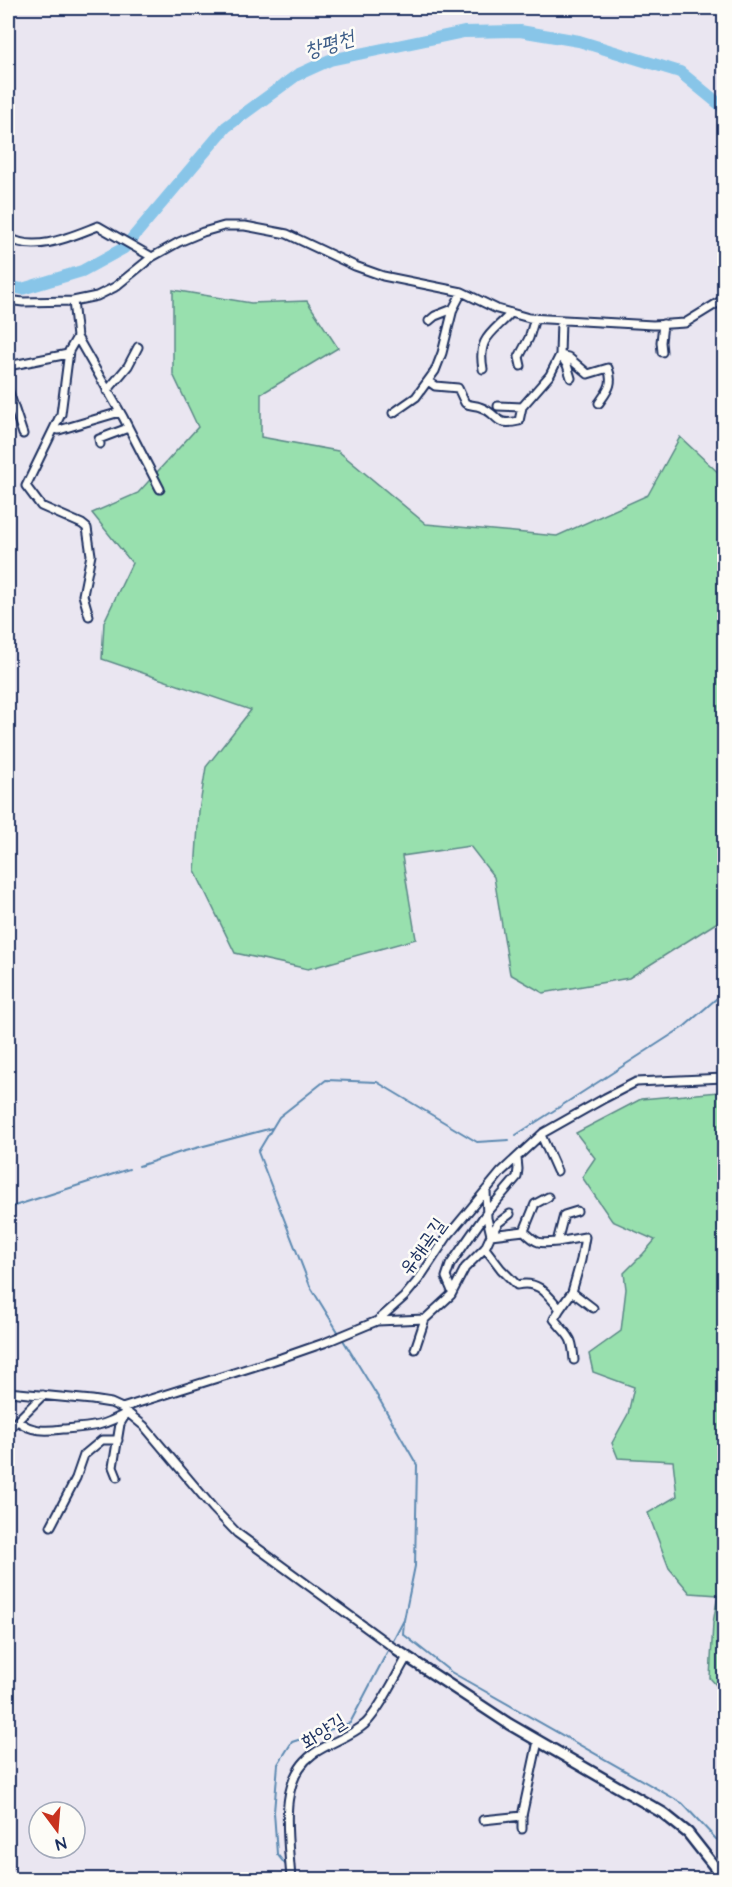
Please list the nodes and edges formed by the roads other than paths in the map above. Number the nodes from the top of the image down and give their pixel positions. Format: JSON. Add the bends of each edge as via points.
{"nodes":[{"id":1,"x":8,"y":237,"type":"edge"},
{"id":2,"x":152,"y":257,"type":"junction"},
{"id":3,"x":462,"y":292,"type":"junction"},
{"id":4,"x":724,"y":299,"type":"edge"},
{"id":5,"x":8,"y":300,"type":"edge"},
{"id":6,"x":73,"y":301,"type":"junction"},
{"id":7,"x":453,"y":309,"type":"junction"},
{"id":8,"x":511,"y":313,"type":"junction"},
{"id":9,"x":535,"y":318,"type":"junction"},
{"id":10,"x":561,"y":320,"type":"junction"},
{"id":11,"x":429,"y":321,"type":"dead end"},
{"id":12,"x":663,"y":324,"type":"junction"},
{"id":13,"x":77,"y":337,"type":"junction"},
{"id":14,"x":138,"y":347,"type":"dead end"},
{"id":15,"x":662,"y":352,"type":"dead end"},
{"id":16,"x":68,"y":354,"type":"junction"},
{"id":17,"x":560,"y":355,"type":"junction"},
{"id":18,"x":8,"y":366,"type":"edge"},
{"id":19,"x":522,"y":366,"type":"dead end"},
{"id":20,"x":483,"y":369,"type":"dead end"},
{"id":21,"x":571,"y":378,"type":"dead end"},
{"id":22,"x":428,"y":381,"type":"junction"},
{"id":23,"x":8,"y":389,"type":"edge"},
{"id":24,"x":107,"y":391,"type":"junction"},
{"id":25,"x":599,"y":403,"type":"dead end"},
{"id":26,"x":498,"y":406,"type":"dead end"},
{"id":27,"x":522,"y":407,"type":"junction"},
{"id":28,"x":120,"y":412,"type":"junction"},
{"id":29,"x":393,"y":413,"type":"dead end"},
{"id":30,"x":128,"y":428,"type":"junction"},
{"id":31,"x":55,"y":429,"type":"junction"},
{"id":32,"x":23,"y":434,"type":"dead end"},
{"id":33,"x":99,"y":444,"type":"dead end"},
{"id":34,"x":160,"y":489,"type":"dead end"},
{"id":35,"x":89,"y":616,"type":"dead end"},
{"id":36,"x":724,"y":1078,"type":"edge"},
{"id":37,"x":541,"y":1135,"type":"junction"},
{"id":38,"x":517,"y":1158,"type":"junction"},
{"id":39,"x":557,"y":1171,"type":"dead end"},
{"id":40,"x":486,"y":1190,"type":"junction"},
{"id":41,"x":548,"y":1197,"type":"dead end"},
{"id":42,"x":577,"y":1211,"type":"dead end"},
{"id":43,"x":487,"y":1212,"type":"junction"},
{"id":44,"x":510,"y":1214,"type":"dead end"},
{"id":45,"x":524,"y":1232,"type":"junction"},
{"id":46,"x":491,"y":1235,"type":"junction"},
{"id":47,"x":557,"y":1242,"type":"junction"},
{"id":48,"x":485,"y":1248,"type":"junction"},
{"id":49,"x":452,"y":1291,"type":"junction"},
{"id":50,"x":572,"y":1292,"type":"junction"},
{"id":51,"x":593,"y":1308,"type":"dead end"},
{"id":52,"x":560,"y":1309,"type":"junction"},
{"id":53,"x":425,"y":1319,"type":"junction"},
{"id":54,"x":377,"y":1321,"type":"junction"},
{"id":55,"x":415,"y":1349,"type":"dead end"},
{"id":56,"x":574,"y":1360,"type":"dead end"},
{"id":57,"x":8,"y":1392,"type":"edge"},
{"id":58,"x":43,"y":1395,"type":"junction"},
{"id":59,"x":125,"y":1410,"type":"junction"},
{"id":60,"x":18,"y":1421,"type":"junction"},
{"id":61,"x":8,"y":1430,"type":"edge"},
{"id":62,"x":118,"y":1440,"type":"junction"},
{"id":63,"x":117,"y":1477,"type":"dead end"},
{"id":64,"x":51,"y":1526,"type":"dead end"},
{"id":65,"x":398,"y":1651,"type":"joint"},
{"id":66,"x":407,"y":1657,"type":"junction"},
{"id":67,"x":538,"y":1741,"type":"junction"},
{"id":68,"x":522,"y":1816,"type":"junction"},
{"id":69,"x":483,"y":1820,"type":"dead end"},
{"id":70,"x":522,"y":1829,"type":"dead end"},
{"id":71,"x":291,"y":1880,"type":"edge"},
{"id":72,"x":719,"y":1880,"type":"edge"}],
"edges":[{"from":1,"to":2,"type":"street","via":[[16,242],[42,243],[98,225]]},
{"from":2,"to":3,"type":"street","via":[[203,232],[245,226],[287,234],[383,276]]},
{"from":2,"to":6,"type":"street","via":[[105,293]]},
{"from":3,"to":7,"type":"street"},
{"from":3,"to":8,"type":"street"},
{"from":4,"to":12,"type":"street","via":[[685,323]]},
{"from":5,"to":6,"type":"street"},
{"from":6,"to":13,"type":"street"},
{"from":7,"to":11,"type":"street"},
{"from":7,"to":22,"type":"street","via":[[442,353]]},
{"from":8,"to":9,"type":"street"},
{"from":8,"to":20,"type":"street","via":[[485,338]]},
{"from":9,"to":10,"type":"street"},
{"from":9,"to":19,"type":"street","via":[[519,357]]},
{"from":10,"to":12,"type":"street"},
{"from":10,"to":17,"type":"street"},
{"from":12,"to":15,"type":"street"},
{"from":13,"to":16,"type":"street"},
{"from":13,"to":24,"type":"street"},
{"from":14,"to":24,"type":"street"},
{"from":16,"to":18,"type":"street"},
{"from":16,"to":31,"type":"street","via":[[63,404]]},
{"from":17,"to":21,"type":"street"},
{"from":17,"to":25,"type":"street","via":[[588,374],[608,368],[612,377]]},
{"from":17,"to":27,"type":"street","via":[[550,375]]},
{"from":22,"to":27,"type":"street","via":[[435,386],[458,388],[465,403],[479,406],[501,423],[519,421]]},
{"from":22,"to":29,"type":"street","via":[[416,397]]},
{"from":23,"to":32,"type":"street"},
{"from":24,"to":28,"type":"street"},
{"from":26,"to":27,"type":"street"},
{"from":28,"to":30,"type":"street"},
{"from":28,"to":31,"type":"street"},
{"from":30,"to":33,"type":"street","via":[[99,439]]},
{"from":30,"to":34,"type":"street"},
{"from":31,"to":35,"type":"street","via":[[26,486],[41,506],[87,528],[91,561],[83,595]]},
{"from":36,"to":37,"type":"street","name":"유해곡길","via":[[636,1082]]},
{"from":37,"to":38,"type":"street","name":"유해곡길"},
{"from":37,"to":39,"type":"street"},
{"from":38,"to":40,"type":"street","name":"유해곡길"},
{"from":38,"to":43,"type":"street","via":[[517,1177]]},
{"from":40,"to":43,"type":"street"},
{"from":40,"to":54,"type":"street","name":"유해곡길","via":[[404,1298]]},
{"from":41,"to":45,"type":"street","via":[[535,1204]]},
{"from":42,"to":47,"type":"street","via":[[564,1215]]},
{"from":43,"to":46,"type":"street"},
{"from":43,"to":49,"type":"street","via":[[450,1265],[446,1277]]},
{"from":44,"to":46,"type":"street"},
{"from":45,"to":46,"type":"street"},
{"from":45,"to":47,"type":"street","via":[[541,1244]]},
{"from":46,"to":48,"type":"street"},
{"from":47,"to":50,"type":"street","via":[[585,1237]]},
{"from":48,"to":49,"type":"street","via":[[465,1268]]},
{"from":48,"to":52,"type":"street","via":[[517,1285],[528,1283],[542,1289]]},
{"from":49,"to":53,"type":"street"},
{"from":50,"to":51,"type":"street"},
{"from":50,"to":52,"type":"street"},
{"from":52,"to":56,"type":"street","via":[[554,1319],[573,1342]]},
{"from":53,"to":54,"type":"street"},
{"from":53,"to":55,"type":"street"},
{"from":54,"to":59,"type":"street","name":"유해곡길","via":[[324,1343]]},
{"from":57,"to":58,"type":"street"},
{"from":58,"to":59,"type":"street","via":[[111,1403]]},
{"from":58,"to":60,"type":"street"},
{"from":59,"to":60,"type":"street","name":"유해곡길","via":[[116,1420],[77,1430],[41,1431]]},
{"from":59,"to":62,"type":"street"},
{"from":59,"to":65,"type":"street","via":[[144,1426],[237,1533]]},
{"from":60,"to":61,"type":"street"},
{"from":62,"to":63,"type":"street","via":[[113,1467]]},
{"from":62,"to":64,"type":"street","via":[[102,1440],[84,1455]]},
{"from":65,"to":66,"type":"street"},
{"from":66,"to":67,"type":"street"},
{"from":66,"to":71,"type":"street","name":"화양길","via":[[368,1721],[314,1754],[296,1772],[288,1803]]},
{"from":67,"to":68,"type":"street"},
{"from":67,"to":72,"type":"street","via":[[663,1813],[688,1833],[714,1866]]},
{"from":68,"to":69,"type":"street"},
{"from":68,"to":70,"type":"street"}]}
